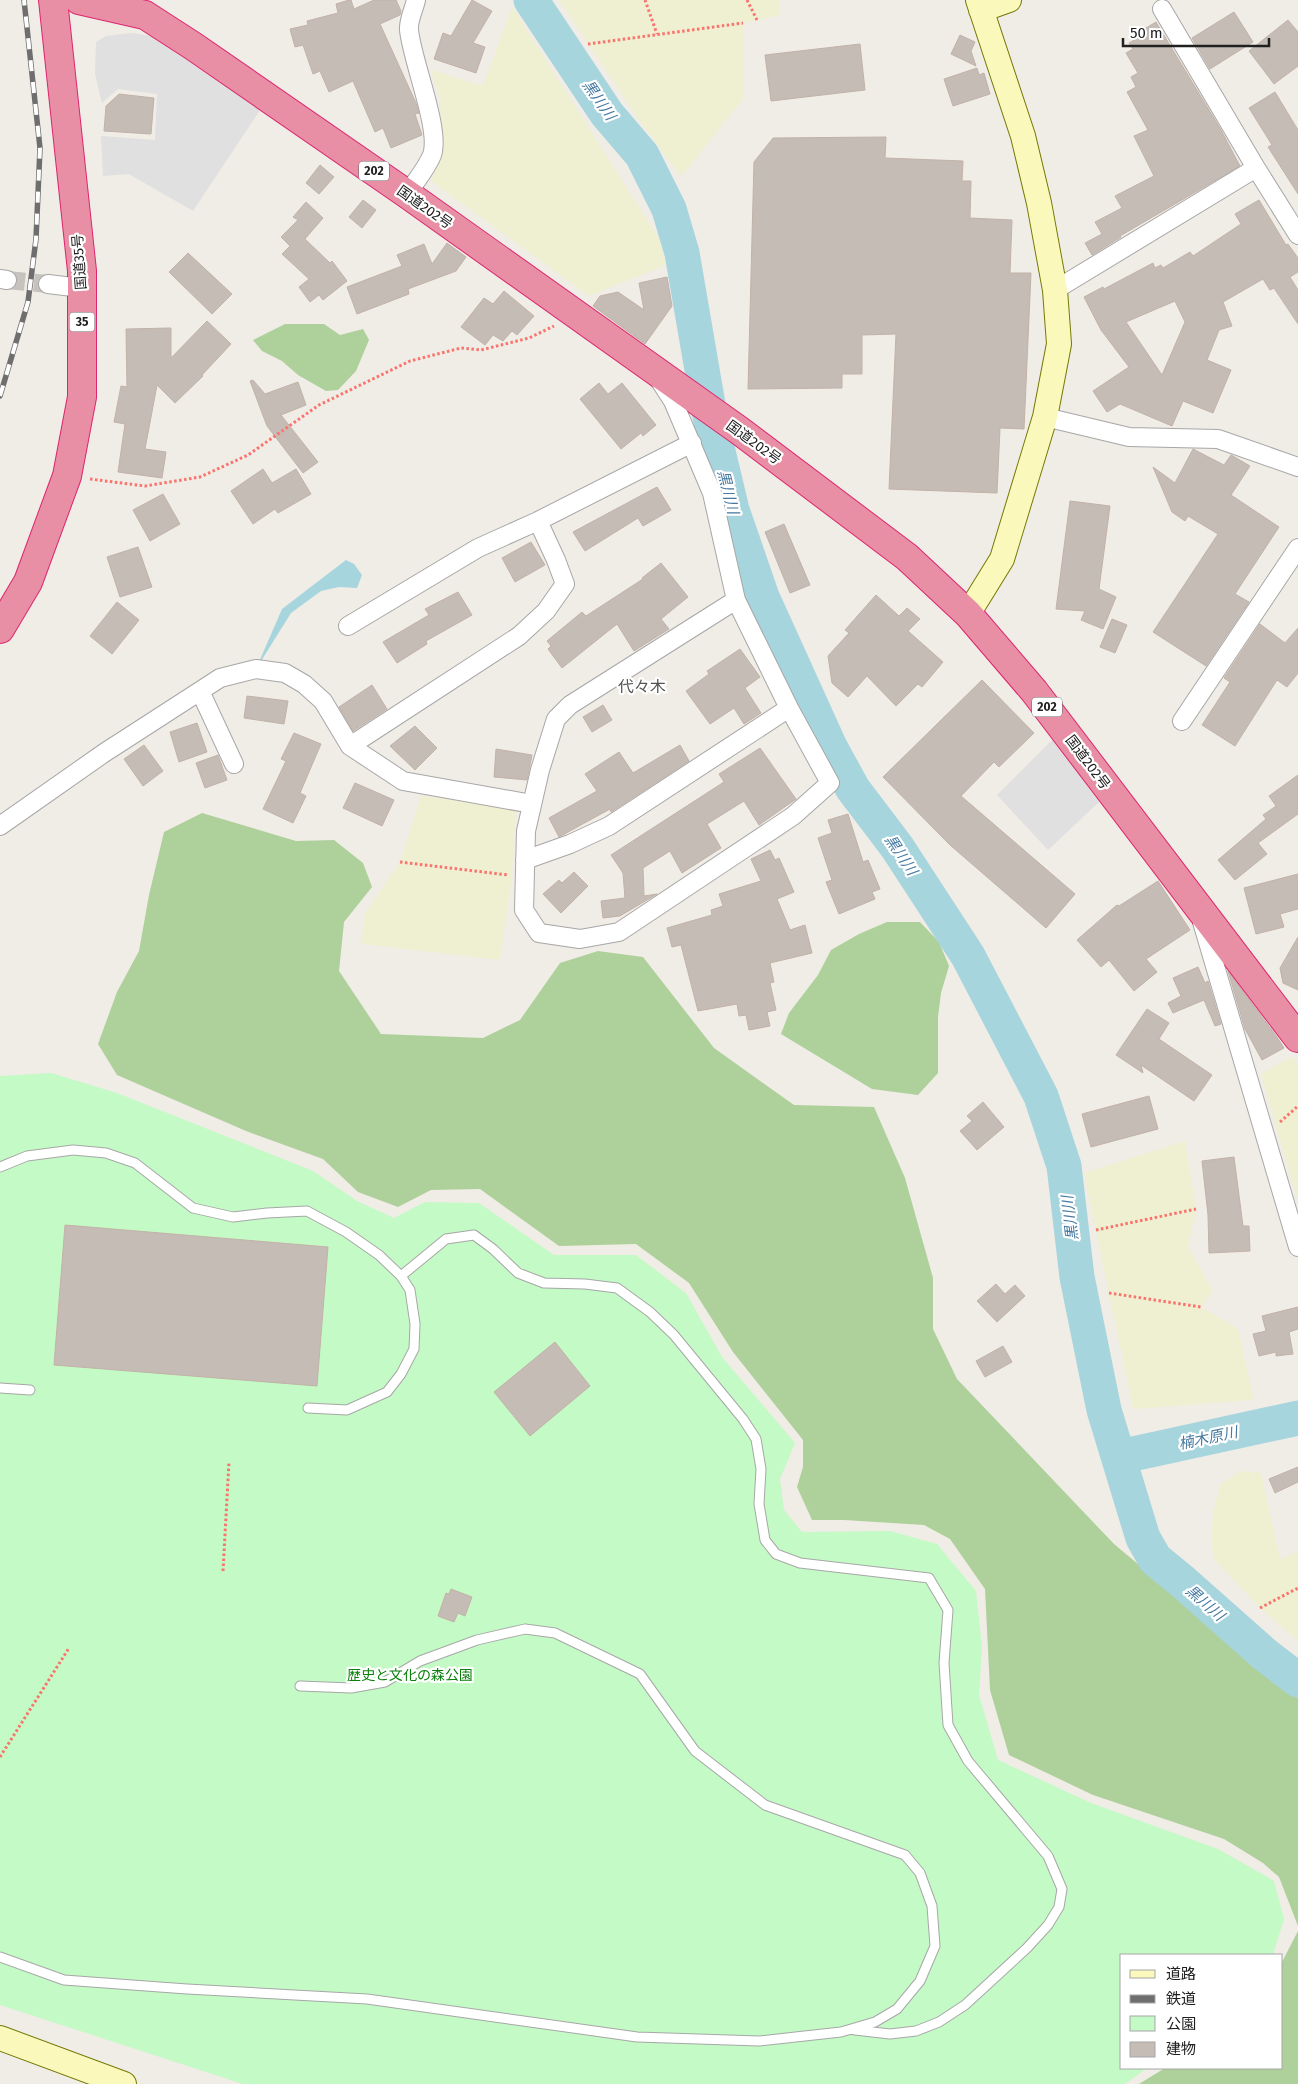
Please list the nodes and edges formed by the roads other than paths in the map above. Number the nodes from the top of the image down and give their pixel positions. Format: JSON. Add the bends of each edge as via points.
{"nodes":[{"id":1,"x":53,"y":0,"type":"edge"},
{"id":2,"x":79,"y":0,"type":"edge"},
{"id":3,"x":416,"y":0,"type":"edge"},
{"id":4,"x":1009,"y":0,"type":"edge"},
{"id":5,"x":980,"y":5,"type":"edge"},
{"id":6,"x":1162,"y":9,"type":"dead end"},
{"id":7,"x":1256,"y":168,"type":"junction"},
{"id":8,"x":407,"y":194,"type":"junction"},
{"id":9,"x":1298,"y":235,"type":"edge"},
{"id":10,"x":48,"y":284,"type":"tunnel mouth"},
{"id":11,"x":82,"y":288,"type":"junction"},
{"id":12,"x":1055,"y":290,"type":"junction"},
{"id":13,"x":654,"y":372,"type":"junction"},
{"id":14,"x":1045,"y":417,"type":"junction"},
{"id":15,"x":692,"y":443,"type":"junction"},
{"id":16,"x":1298,"y":467,"type":"edge"},
{"id":17,"x":538,"y":521,"type":"junction"},
{"id":18,"x":1298,"y":548,"type":"edge"},
{"id":19,"x":736,"y":600,"type":"junction"},
{"id":20,"x":968,"y":614,"type":"junction"},
{"id":21,"x":348,"y":626,"type":"dead end"},
{"id":22,"x":0,"y":629,"type":"edge"},
{"id":23,"x":200,"y":691,"type":"junction"},
{"id":24,"x":789,"y":708,"type":"junction"},
{"id":25,"x":1182,"y":721,"type":"dead end"},
{"id":26,"x":350,"y":746,"type":"junction"},
{"id":27,"x":234,"y":764,"type":"dead end"},
{"id":28,"x":532,"y":804,"type":"junction"},
{"id":29,"x":0,"y":826,"type":"edge"},
{"id":30,"x":525,"y":860,"type":"junction"},
{"id":31,"x":1197,"y":905,"type":"junction"},
{"id":32,"x":1298,"y":1038,"type":"edge"},
{"id":33,"x":0,"y":1167,"type":"edge"},
{"id":34,"x":1298,"y":1247,"type":"edge"},
{"id":35,"x":401,"y":1276,"type":"junction"},
{"id":36,"x":0,"y":1388,"type":"edge"},
{"id":37,"x":30,"y":1390,"type":"dead end"},
{"id":38,"x":308,"y":1408,"type":"dead end"},
{"id":39,"x":300,"y":1686,"type":"dead end"},
{"id":40,"x":0,"y":1957,"type":"edge"},
{"id":41,"x":850,"y":2029,"type":"junction"},
{"id":42,"x":0,"y":2038,"type":"edge"},
{"id":43,"x":124,"y":2084,"type":"edge"}],
"edges":[{"from":1,"to":11,"type":"highway","name":"国道35号","number":"35"},
{"from":2,"to":8,"type":"highway","name":"国道202号","number":"202","via":[[145,15]]},
{"from":3,"to":8,"type":"street","via":[[409,28],[434,142],[432,155]]},
{"from":4,"to":5,"type":"street"},
{"from":5,"to":12,"type":"street","via":[[1023,136]]},
{"from":6,"to":7,"type":"street"},
{"from":7,"to":9,"type":"street"},
{"from":7,"to":12,"type":"street"},
{"from":8,"to":13,"type":"highway","name":"国道202号","number":"202"},
{"from":10,"to":11,"type":"street"},
{"from":11,"to":22,"type":"highway","name":"国道35号","number":"35","via":[[82,397],[67,476],[28,582]]},
{"from":12,"to":14,"type":"street","via":[[1059,344]]},
{"from":13,"to":15,"type":"street","via":[[673,401]]},
{"from":13,"to":20,"type":"highway","name":"国道202号","number":"202","via":[[740,431],[907,557]]},
{"from":14,"to":16,"type":"street","via":[[1129,437],[1218,439]]},
{"from":14,"to":20,"type":"street","via":[[1002,559]]},
{"from":15,"to":17,"type":"street"},
{"from":15,"to":19,"type":"street","via":[[712,493]]},
{"from":17,"to":21,"type":"street","via":[[478,548]]},
{"from":17,"to":26,"type":"street","via":[[565,584],[546,612],[519,636]]},
{"from":18,"to":25,"type":"street"},
{"from":19,"to":24,"type":"street"},
{"from":19,"to":28,"type":"street","via":[[570,705],[556,719]]},
{"from":20,"to":31,"type":"highway","name":"国道202号","number":"202","via":[[1034,691]]},
{"from":23,"to":26,"type":"street","via":[[220,678],[256,668],[285,674],[304,684],[323,701]]},
{"from":23,"to":27,"type":"street"},
{"from":23,"to":29,"type":"street"},
{"from":24,"to":30,"type":"street","via":[[609,826]]},
{"from":24,"to":30,"type":"street","via":[[830,783],[793,816],[619,932],[580,939],[539,934],[524,910]]},
{"from":26,"to":28,"type":"street","via":[[403,781]]},
{"from":28,"to":30,"type":"street","via":[[526,831]]},
{"from":31,"to":32,"type":"highway","name":"国道202号","number":"202"},
{"from":31,"to":34,"type":"street"},
{"from":33,"to":35,"type":"lane","via":[[27,1156],[73,1150],[106,1153],[135,1163],[193,1208],[233,1216],[307,1212],[346,1232],[379,1255]]},
{"from":35,"to":38,"type":"lane","via":[[410,1290],[415,1324],[414,1349],[401,1374],[387,1392],[347,1410]]},
{"from":35,"to":41,"type":"lane","via":[[446,1239],[474,1234],[518,1273],[544,1283],[617,1288],[674,1335],[756,1439],[761,1469],[759,1504],[765,1540],[776,1554],[800,1563],[929,1578],[948,1610],[944,1663],[948,1725],[968,1761],[1048,1856],[1062,1889],[1059,1907],[1026,1948],[965,2005],[939,2022],[916,2031],[890,2034]]},
{"from":36,"to":37,"type":"lane"},
{"from":39,"to":41,"type":"lane","via":[[351,1688],[385,1682],[420,1661],[477,1640],[525,1628],[555,1633],[640,1674],[695,1751],[765,1805],[906,1855],[920,1873],[932,1906],[935,1946],[920,1980],[897,2009],[875,2022]]},
{"from":40,"to":41,"type":"lane","via":[[64,1980],[367,1999],[637,2037],[759,2041]]},
{"from":42,"to":43,"type":"street"}]}
